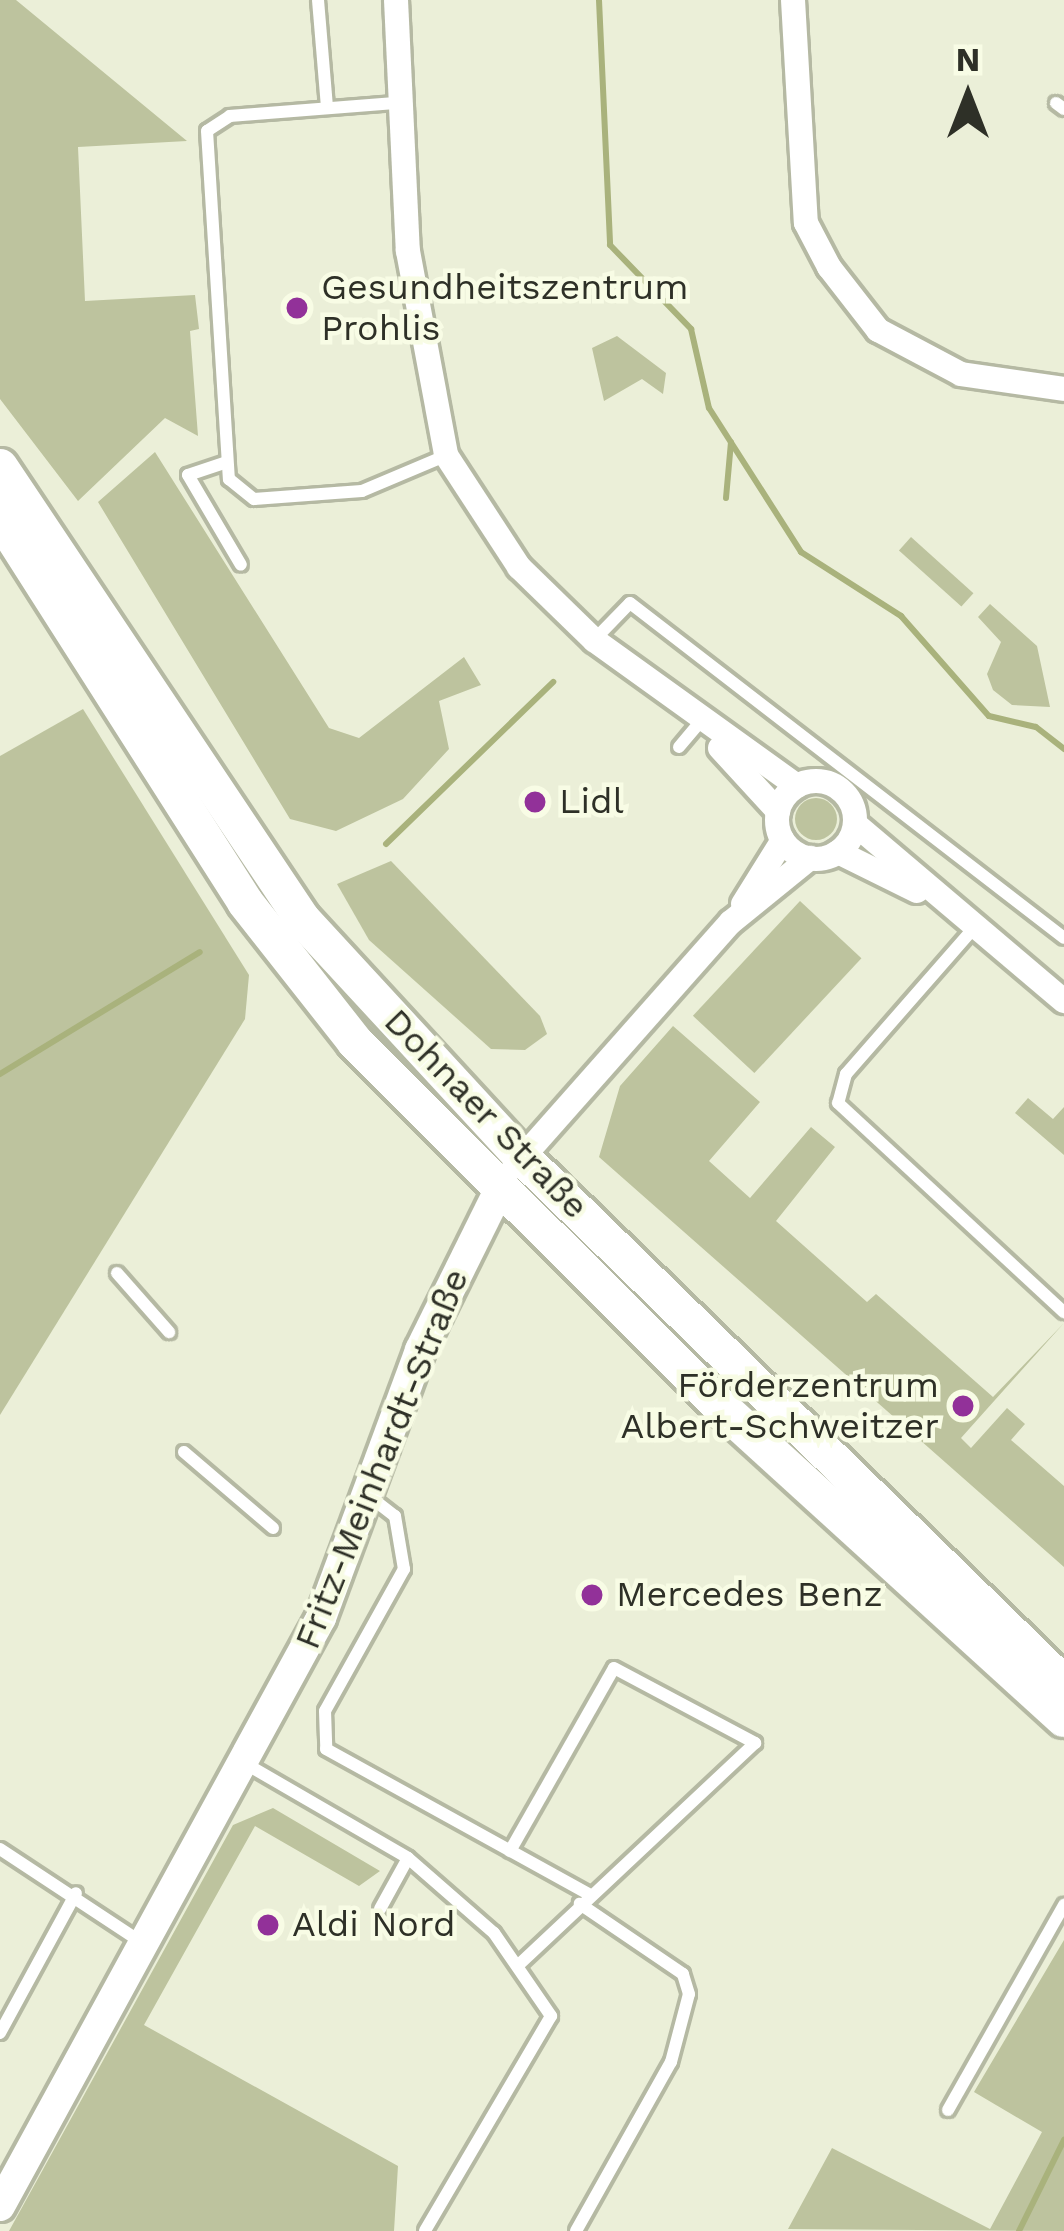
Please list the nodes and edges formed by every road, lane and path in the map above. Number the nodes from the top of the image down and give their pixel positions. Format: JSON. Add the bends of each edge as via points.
{"nodes":[{"id":1,"x":318,"y":0,"type":"edge"},
{"id":2,"x":396,"y":0,"type":"edge"},
{"id":3,"x":793,"y":0,"type":"edge"},
{"id":4,"x":395,"y":103,"type":"junction"},
{"id":5,"x":327,"y":108,"type":"junction"},
{"id":6,"x":1064,"y":389,"type":"edge"},
{"id":7,"x":446,"y":455,"type":"junction"},
{"id":8,"x":227,"y":462,"type":"junction"},
{"id":9,"x":0,"y":467,"type":"edge"},
{"id":10,"x":0,"y":518,"type":"edge"},
{"id":11,"x":242,"y":565,"type":"dead end"},
{"id":12,"x":594,"y":640,"type":"junction"},
{"id":13,"x":698,"y":724,"type":"junction"},
{"id":14,"x":679,"y":747,"type":"dead end"},
{"id":15,"x":797,"y":786,"type":"junction"},
{"id":16,"x":778,"y":812,"type":"junction"},
{"id":17,"x":855,"y":824,"type":"junction"},
{"id":18,"x":783,"y":840,"type":"junction"},
{"id":19,"x":838,"y":852,"type":"junction"},
{"id":20,"x":810,"y":858,"type":"junction"},
{"id":21,"x":940,"y":903,"type":"junction"},
{"id":22,"x":731,"y":922,"type":"junction"},
{"id":23,"x":973,"y":929,"type":"junction"},
{"id":24,"x":1064,"y":938,"type":"edge"},
{"id":25,"x":1064,"y":1001,"type":"edge"},
{"id":26,"x":521,"y":1156,"type":"junction"},
{"id":27,"x":498,"y":1192,"type":"junction"},
{"id":28,"x":117,"y":1273,"type":"dead end"},
{"id":29,"x":1064,"y":1312,"type":"edge"},
{"id":30,"x":169,"y":1332,"type":"dead end"},
{"id":31,"x":184,"y":1453,"type":"dead end"},
{"id":32,"x":365,"y":1494,"type":"junction"},
{"id":33,"x":273,"y":1528,"type":"dead end"},
{"id":34,"x":1064,"y":1684,"type":"edge"},
{"id":35,"x":1064,"y":1719,"type":"edge"},
{"id":36,"x":246,"y":1764,"type":"junction"},
{"id":37,"x":0,"y":1849,"type":"edge"},
{"id":38,"x":510,"y":1851,"type":"junction"},
{"id":39,"x":408,"y":1858,"type":"junction"},
{"id":40,"x":76,"y":1893,"type":"junction"},
{"id":41,"x":585,"y":1900,"type":"junction"},
{"id":42,"x":1064,"y":1905,"type":"edge"},
{"id":43,"x":380,"y":1909,"type":"dead end"},
{"id":44,"x":146,"y":1945,"type":"junction"},
{"id":45,"x":521,"y":1963,"type":"junction"},
{"id":46,"x":0,"y":2033,"type":"edge"},
{"id":47,"x":948,"y":2110,"type":"dead end"},
{"id":48,"x":0,"y":2206,"type":"edge"},
{"id":49,"x":425,"y":2231,"type":"edge"},
{"id":50,"x":576,"y":2231,"type":"edge"}],
"edges":[{"from":1,"to":5,"type":"lane"},
{"from":2,"to":4,"type":"street"},
{"from":3,"to":6,"type":"street","via":[[806,223],[829,267],[878,330],[961,374]]},
{"from":4,"to":5,"type":"lane"},
{"from":4,"to":7,"type":"street","via":[[420,361]]},
{"from":5,"to":8,"type":"lane","via":[[230,116],[207,131]]},
{"from":7,"to":8,"type":"lane","via":[[362,491],[254,499],[229,479]]},
{"from":7,"to":12,"type":"street","via":[[519,567]]},
{"from":8,"to":11,"type":"lane","via":[[188,475]]},
{"from":9,"to":26,"type":"main road","name":"Dohnaer Straße","via":[[302,919]]},
{"from":10,"to":27,"type":"main road","name":"Dohnaer Straße","via":[[288,964]]},
{"from":12,"to":13,"type":"street"},
{"from":12,"to":24,"type":"lane","via":[[630,603]]},
{"from":13,"to":14,"type":"lane"},
{"from":13,"to":15,"type":"street"},
{"from":13,"to":16,"type":"street"},
{"from":15,"to":16,"type":"street"},
{"from":15,"to":17,"type":"street","via":[[837,787]]},
{"from":16,"to":18,"type":"street"},
{"from":17,"to":19,"type":"street"},
{"from":17,"to":21,"type":"street"},
{"from":18,"to":20,"type":"street"},
{"from":18,"to":22,"type":"street"},
{"from":19,"to":20,"type":"street"},
{"from":19,"to":21,"type":"street"},
{"from":20,"to":22,"type":"street"},
{"from":21,"to":23,"type":"street"},
{"from":22,"to":26,"type":"street","name":"Fritz-Meinhardt-Straße"},
{"from":23,"to":25,"type":"street"},
{"from":23,"to":29,"type":"lane","via":[[846,1074],[838,1103]]},
{"from":26,"to":27,"type":"street","name":"Fritz-Meinhardt-Straße"},
{"from":26,"to":34,"type":"main road","name":"Dohnaer Straße"},
{"from":27,"to":32,"type":"street","name":"Fritz-Meinhardt-Straße"},
{"from":27,"to":35,"type":"main road","name":"Dohnaer Straße"},
{"from":28,"to":30,"type":"lane"},
{"from":31,"to":33,"type":"lane"},
{"from":32,"to":36,"type":"street","name":"Fritz-Meinhardt-Straße","via":[[321,1618]]},
{"from":32,"to":38,"type":"lane","via":[[395,1516],[404,1569],[319,1736]]},
{"from":36,"to":39,"type":"lane"},
{"from":36,"to":44,"type":"street","name":"Fritz-Meinhardt-Straße"},
{"from":37,"to":40,"type":"lane"},
{"from":38,"to":41,"type":"lane"},
{"from":38,"to":41,"type":"lane","via":[[614,1668],[755,1743]]},
{"from":39,"to":43,"type":"lane"},
{"from":39,"to":45,"type":"lane"},
{"from":40,"to":44,"type":"lane"},
{"from":40,"to":46,"type":"lane"},
{"from":41,"to":45,"type":"lane"},
{"from":41,"to":50,"type":"lane","via":[[683,1974],[689,1994],[671,2062]]},
{"from":42,"to":47,"type":"lane"},
{"from":44,"to":48,"type":"street","name":"Fritz-Meinhardt-Straße"},
{"from":45,"to":49,"type":"lane","via":[[551,2016]]}]}
